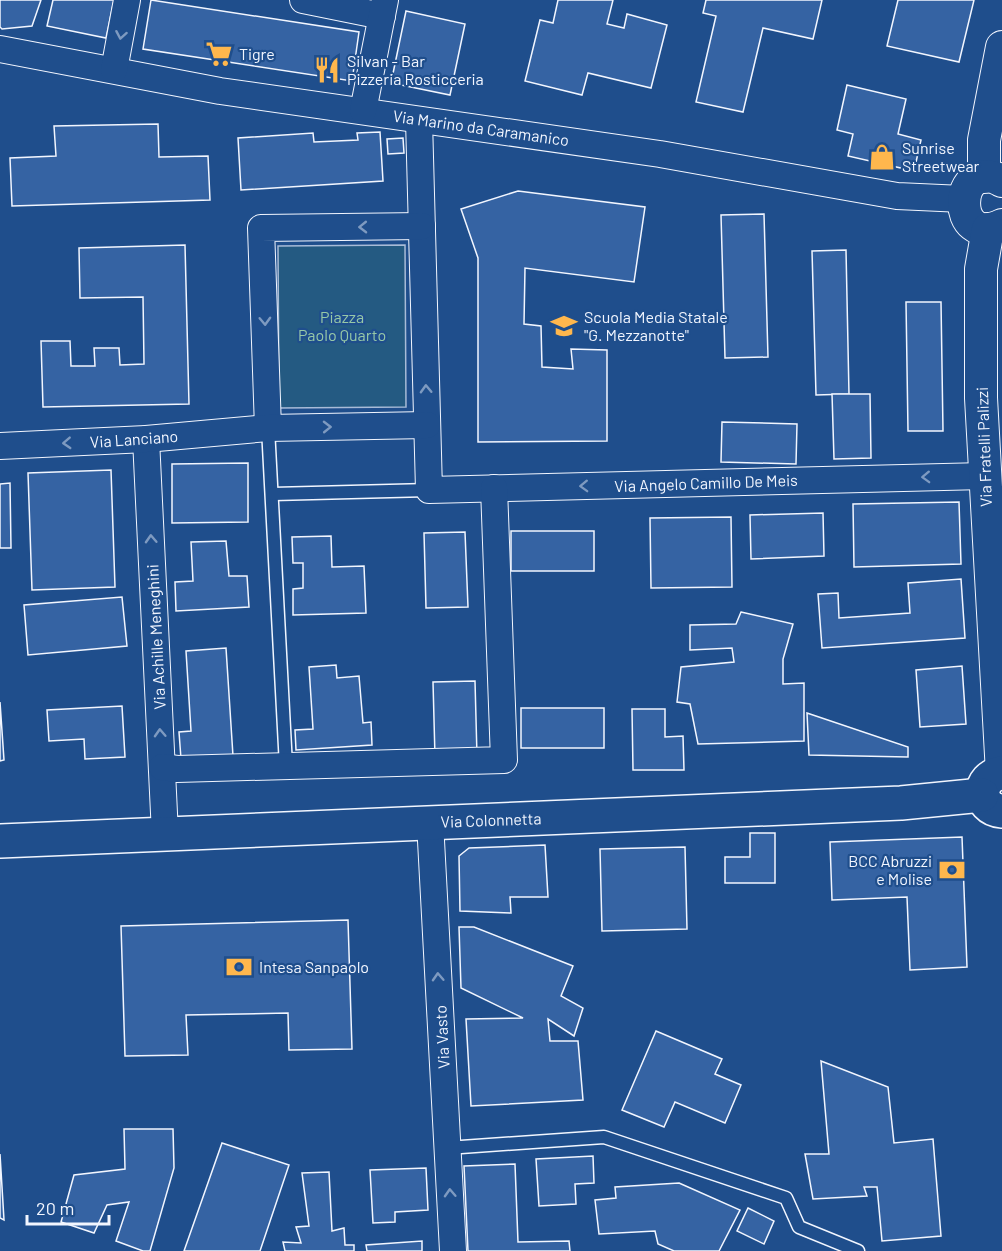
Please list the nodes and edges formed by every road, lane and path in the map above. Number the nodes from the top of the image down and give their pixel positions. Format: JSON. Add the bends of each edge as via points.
{"nodes":[{"id":1,"x":127,"y":0,"type":"edge"},
{"id":2,"x":303,"y":0,"type":"edge"},
{"id":3,"x":384,"y":8,"type":"edge"},
{"id":4,"x":1002,"y":47,"type":"edge"},
{"id":5,"x":0,"y":49,"type":"edge"},
{"id":6,"x":114,"y":70,"type":"junction"},
{"id":7,"x":363,"y":111,"type":"junction"},
{"id":8,"x":418,"y":120,"type":"junction"},
{"id":9,"x":993,"y":179,"type":"edge"},
{"id":10,"x":963,"y":199,"type":"junction"},
{"id":11,"x":422,"y":226,"type":"junction"},
{"id":12,"x":995,"y":227,"type":"edge"},
{"id":13,"x":427,"y":425,"type":"junction"},
{"id":14,"x":268,"y":428,"type":"junction"},
{"id":15,"x":146,"y":439,"type":"junction"},
{"id":16,"x":0,"y":446,"type":"edge"},
{"id":17,"x":984,"y":476,"type":"junction"},
{"id":18,"x":494,"y":488,"type":"junction"},
{"id":19,"x":429,"y":490,"type":"junction"},
{"id":20,"x":273,"y":494,"type":"junction"},
{"id":21,"x":286,"y":766,"type":"junction"},
{"id":22,"x":162,"y":767,"type":"junction"},
{"id":23,"x":997,"y":788,"type":"edge"},
{"id":24,"x":430,"y":822,"type":"junction"},
{"id":25,"x":165,"y":834,"type":"junction"},
{"id":26,"x":0,"y":841,"type":"edge"},
{"id":27,"x":447,"y":1148,"type":"junction"},
{"id":28,"x":453,"y":1251,"type":"edge"},
{"id":29,"x":858,"y":1251,"type":"edge"}],
"edges":[{"from":1,"to":6,"type":"street","one_way":true},
{"from":2,"to":3,"type":"street"},
{"from":3,"to":7,"type":"street"},
{"from":4,"to":9,"type":"street","via":[[984,140]]},
{"from":5,"to":6,"type":"street","name":"Via Marino da Caramanico"},
{"from":6,"to":7,"type":"street","name":"Via Marino da Caramanico","via":[[220,91]]},
{"from":7,"to":8,"type":"street","name":"Via Marino da Caramanico"},
{"from":8,"to":10,"type":"street","name":"Via Marino da Caramanico","via":[[660,154],[897,196]]},
{"from":8,"to":11,"type":"street"},
{"from":9,"to":10,"type":"street","via":[[969,185]]},
{"from":10,"to":12,"type":"street","via":[[966,216],[972,223]]},
{"from":13,"to":11,"type":"street","one_way":true},
{"from":11,"to":14,"type":"street","one_way":true,"via":[[261,228]]},
{"from":12,"to":17,"type":"street","name":"Via Fratelli Palizzi","via":[[981,269]]},
{"from":14,"to":13,"type":"street","one_way":true},
{"from":13,"to":19,"type":"street"},
{"from":14,"to":15,"type":"street","name":"Via Lanciano"},
{"from":14,"to":20,"type":"lane"},
{"from":15,"to":16,"type":"street","name":"Via Lanciano","one_way":true},
{"from":22,"to":15,"type":"street","name":"Via Achille Meneghini","one_way":true},
{"from":17,"to":18,"type":"street","name":"Via Angelo Camillo De Meis","one_way":true},
{"from":17,"to":23,"type":"street","name":"Via Fratelli Palizzi"},
{"from":18,"to":19,"type":"street","name":"Via Angelo Camillo De Meis"},
{"from":18,"to":21,"type":"street","via":[[504,760]]},
{"from":19,"to":20,"type":"lane"},
{"from":20,"to":21,"type":"lane"},
{"from":21,"to":22,"type":"street"},
{"from":22,"to":25,"type":"street","name":"Via Achille Meneghini"},
{"from":23,"to":24,"type":"main road","name":"Via Colonnetta","via":[[901,803]]},
{"from":24,"to":25,"type":"main road","name":"Via Colonnetta"},
{"from":27,"to":24,"type":"street","name":"Via Vasto","one_way":true},
{"from":25,"to":26,"type":"main road","name":"Via Colonnetta"},
{"from":28,"to":27,"type":"street","name":"Via Vasto","one_way":true},
{"from":27,"to":29,"type":"lane","via":[[604,1137],[786,1198],[799,1227]]}]}
